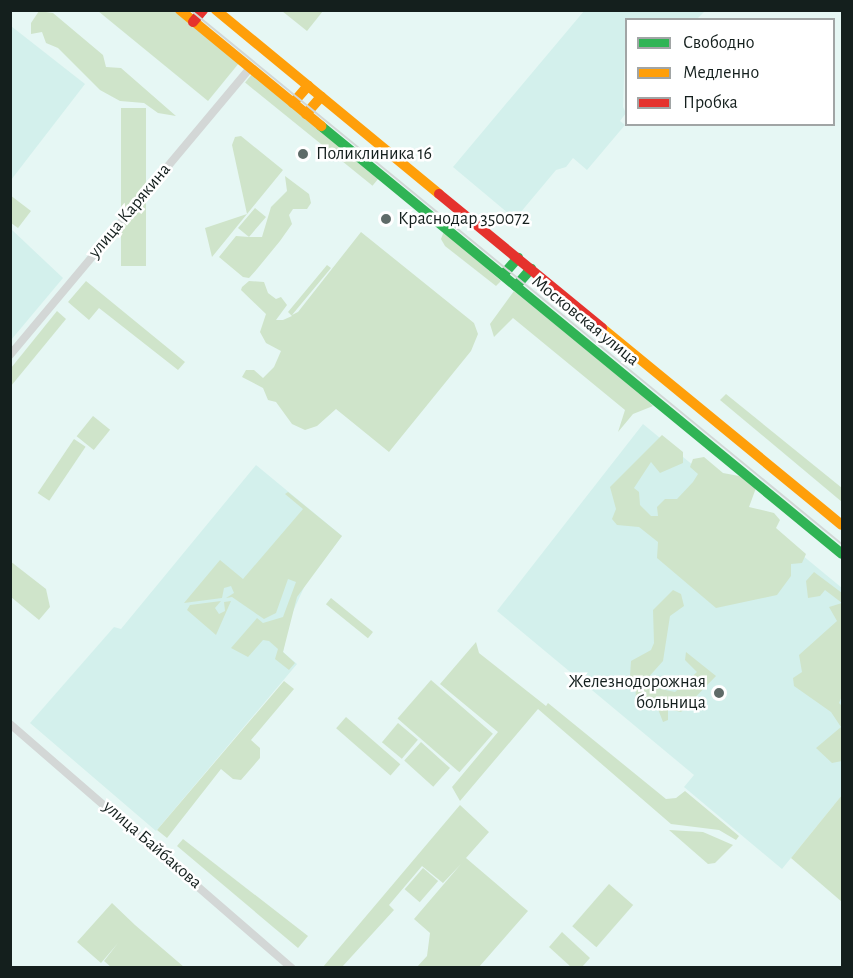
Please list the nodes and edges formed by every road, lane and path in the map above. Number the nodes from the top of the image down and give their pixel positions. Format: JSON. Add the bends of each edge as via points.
{"nodes":[{"id":1,"x":203,"y":10,"type":"edge"},
{"id":2,"x":216,"y":10,"type":"edge"},
{"id":3,"x":188,"y":15,"type":"edge"},
{"id":4,"x":250,"y":68,"type":"junction"},
{"id":5,"x":308,"y":86,"type":"junction"},
{"id":6,"x":321,"y":97,"type":"junction"},
{"id":7,"x":293,"y":103,"type":"junction"},
{"id":8,"x":306,"y":114,"type":"junction"},
{"id":9,"x":518,"y":258,"type":"junction"},
{"id":10,"x":531,"y":269,"type":"junction"},
{"id":11,"x":503,"y":275,"type":"junction"},
{"id":12,"x":516,"y":286,"type":"junction"},
{"id":13,"x":10,"y":355,"type":"edge"},
{"id":14,"x":843,"y":525,"type":"edge"},
{"id":15,"x":843,"y":554,"type":"edge"},
{"id":16,"x":10,"y":724,"type":"edge"},
{"id":17,"x":292,"y":968,"type":"edge"}],
"edges":[{"from":1,"to":3,"type":"street"},
{"from":2,"to":5,"type":"street","name":"Московская улица"},
{"from":3,"to":4,"type":"street","name":"Московская улица"},
{"from":4,"to":7,"type":"street","name":"Московская улица"},
{"from":4,"to":13,"type":"street","name":"улица Карякина"},
{"from":5,"to":6,"type":"street","name":"Московская улица"},
{"from":5,"to":7,"type":"street"},
{"from":6,"to":8,"type":"street"},
{"from":6,"to":9,"type":"street","name":"Московская улица"},
{"from":7,"to":8,"type":"street","name":"Московская улица"},
{"from":8,"to":11,"type":"street","name":"Московская улица"},
{"from":9,"to":10,"type":"street","name":"Московская улица"},
{"from":9,"to":11,"type":"street"},
{"from":10,"to":12,"type":"street"},
{"from":10,"to":14,"type":"street","name":"Московская улица"},
{"from":11,"to":12,"type":"street","name":"Московская улица"},
{"from":12,"to":15,"type":"street","name":"Московская улица"},
{"from":16,"to":17,"type":"street","name":"улица Байбакова"}]}
